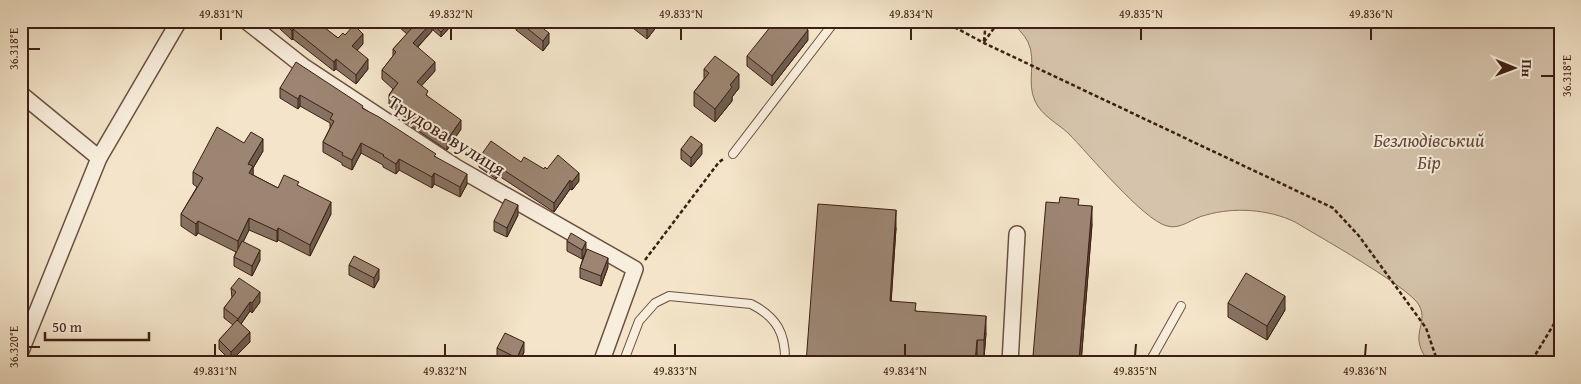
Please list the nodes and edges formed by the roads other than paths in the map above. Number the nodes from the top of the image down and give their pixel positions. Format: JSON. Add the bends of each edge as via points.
{"nodes":[{"id":1,"x":178,"y":21,"type":"edge"},
{"id":2,"x":246,"y":21,"type":"edge"},
{"id":3,"x":835,"y":21,"type":"edge"},
{"id":4,"x":21,"y":94,"type":"edge"},
{"id":5,"x":733,"y":154,"type":"road end"},
{"id":6,"x":99,"y":158,"type":"junction"},
{"id":7,"x":1017,"y":234,"type":"dead end"},
{"id":8,"x":1181,"y":306,"type":"dead end"},
{"id":9,"x":21,"y":350,"type":"edge"},
{"id":10,"x":601,"y":363,"type":"edge"},
{"id":11,"x":623,"y":363,"type":"edge"},
{"id":12,"x":785,"y":363,"type":"edge"},
{"id":13,"x":1010,"y":363,"type":"edge"},
{"id":14,"x":1149,"y":363,"type":"edge"}],
"edges":[{"from":1,"to":6,"type":"street"},
{"from":2,"to":10,"type":"street","name":"Трудова вулиця","via":[[303,66],[456,167],[635,269]]},
{"from":3,"to":5,"type":"lane"},
{"from":4,"to":6,"type":"street"},
{"from":6,"to":9,"type":"street"},
{"from":7,"to":13,"type":"street"},
{"from":8,"to":14,"type":"lane"},
{"from":11,"to":12,"type":"lane","via":[[639,321],[656,303],[669,296],[751,304],[761,309],[774,321],[782,336]]}]}
